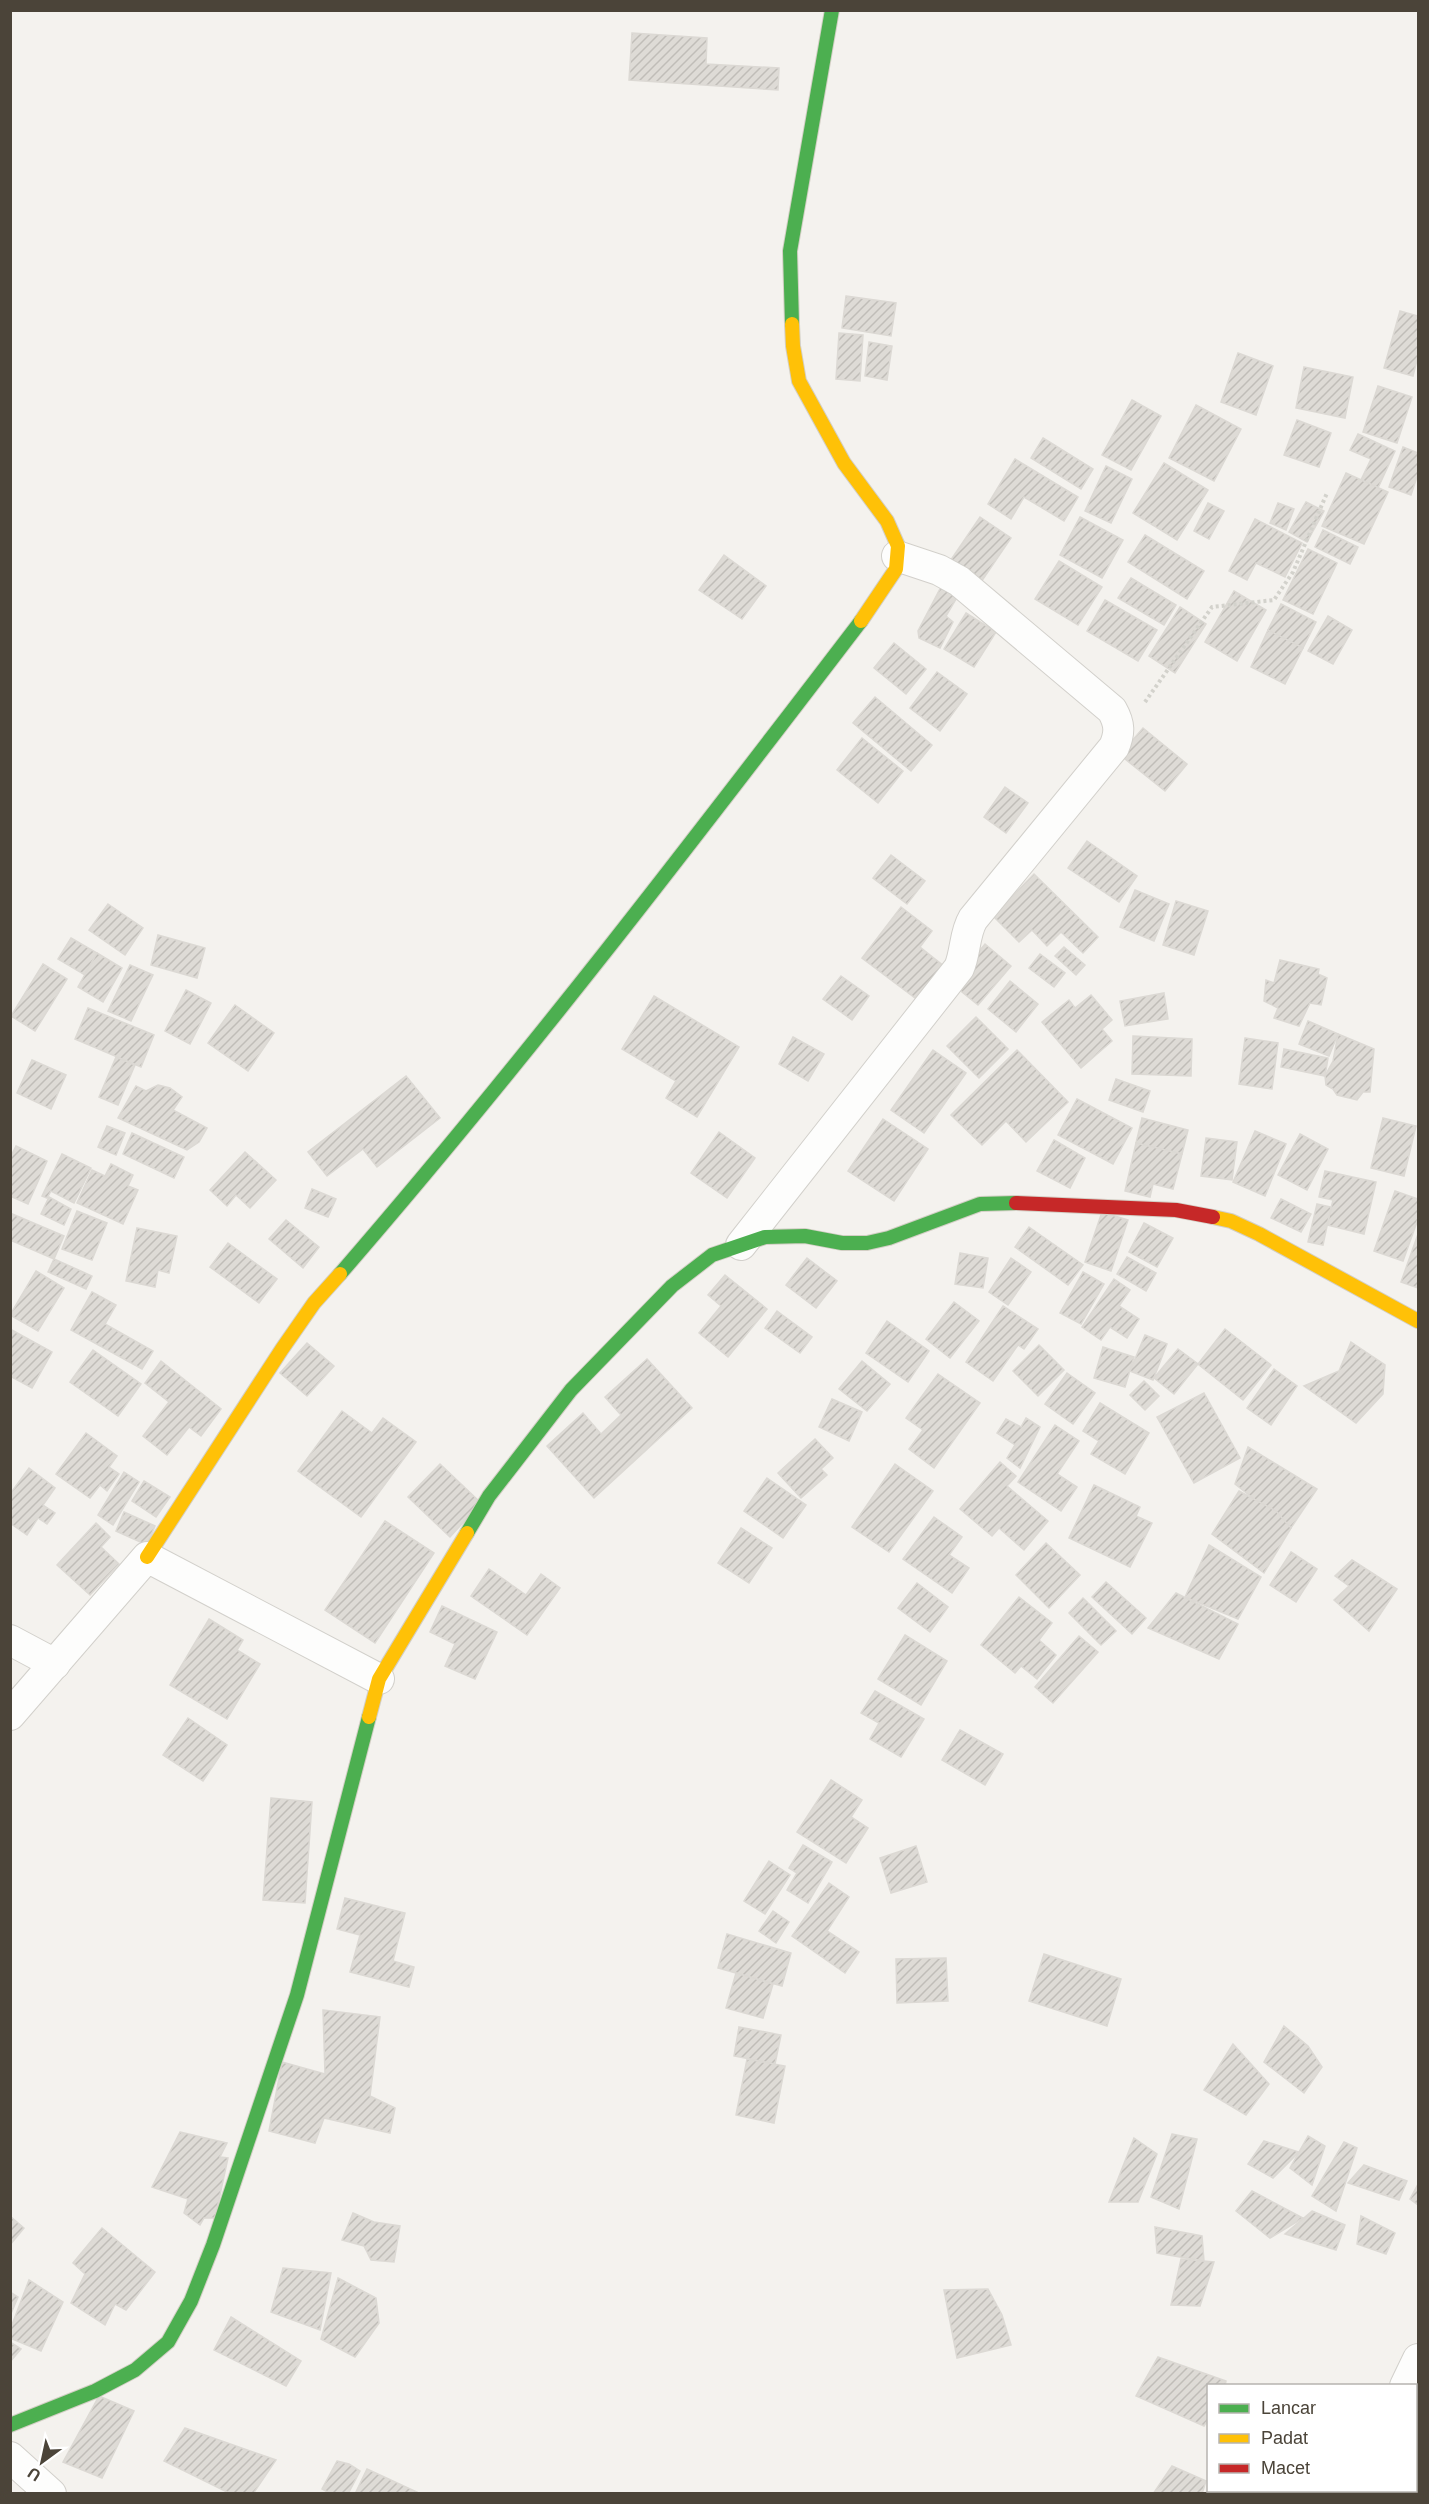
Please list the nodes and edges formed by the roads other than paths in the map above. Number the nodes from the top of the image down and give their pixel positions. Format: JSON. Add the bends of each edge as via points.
{"nodes":[{"id":1,"x":832,"y":10,"type":"edge"},
{"id":2,"x":897,"y":556,"type":"junction"},
{"id":3,"x":741,"y":1245,"type":"junction"},
{"id":4,"x":1419,"y":1321,"type":"edge"},
{"id":5,"x":147,"y":1557,"type":"junction"},
{"id":6,"x":10,"y":1640,"type":"edge"},
{"id":7,"x":55,"y":1664,"type":"junction"},
{"id":8,"x":379,"y":1679,"type":"junction"},
{"id":9,"x":10,"y":1715,"type":"edge"},
{"id":10,"x":1419,"y":2359,"type":"edge"},
{"id":11,"x":1406,"y":2384,"type":"edge"},
{"id":12,"x":10,"y":2425,"type":"edge"},
{"id":13,"x":10,"y":2457,"type":"edge"},
{"id":14,"x":51,"y":2493,"type":"edge"}],
"edges":[{"from":1,"to":2,"type":"street","via":[[790,251],[793,346],[799,381],[844,463],[887,521],[898,546]]},
{"from":2,"to":3,"type":"street","via":[[959,581],[1112,710],[1119,735],[1114,747],[973,919],[959,968]]},
{"from":2,"to":5,"type":"street","via":[[896,569],[869,610],[673,867],[428,1172],[314,1303]]},
{"from":3,"to":4,"type":"street","via":[[765,1237],[805,1236],[867,1243],[980,1204],[1003,1202],[1176,1210],[1232,1221]]},
{"from":3,"to":8,"type":"street","via":[[712,1255],[672,1286],[571,1390],[489,1496]]},
{"from":5,"to":7,"type":"street"},
{"from":5,"to":8,"type":"street"},
{"from":6,"to":7,"type":"street"},
{"from":7,"to":9,"type":"street"},
{"from":8,"to":12,"type":"street","via":[[297,1995],[191,2301],[168,2342],[135,2370],[95,2391]]},
{"from":10,"to":11,"type":"street"},
{"from":13,"to":14,"type":"street"}]}
